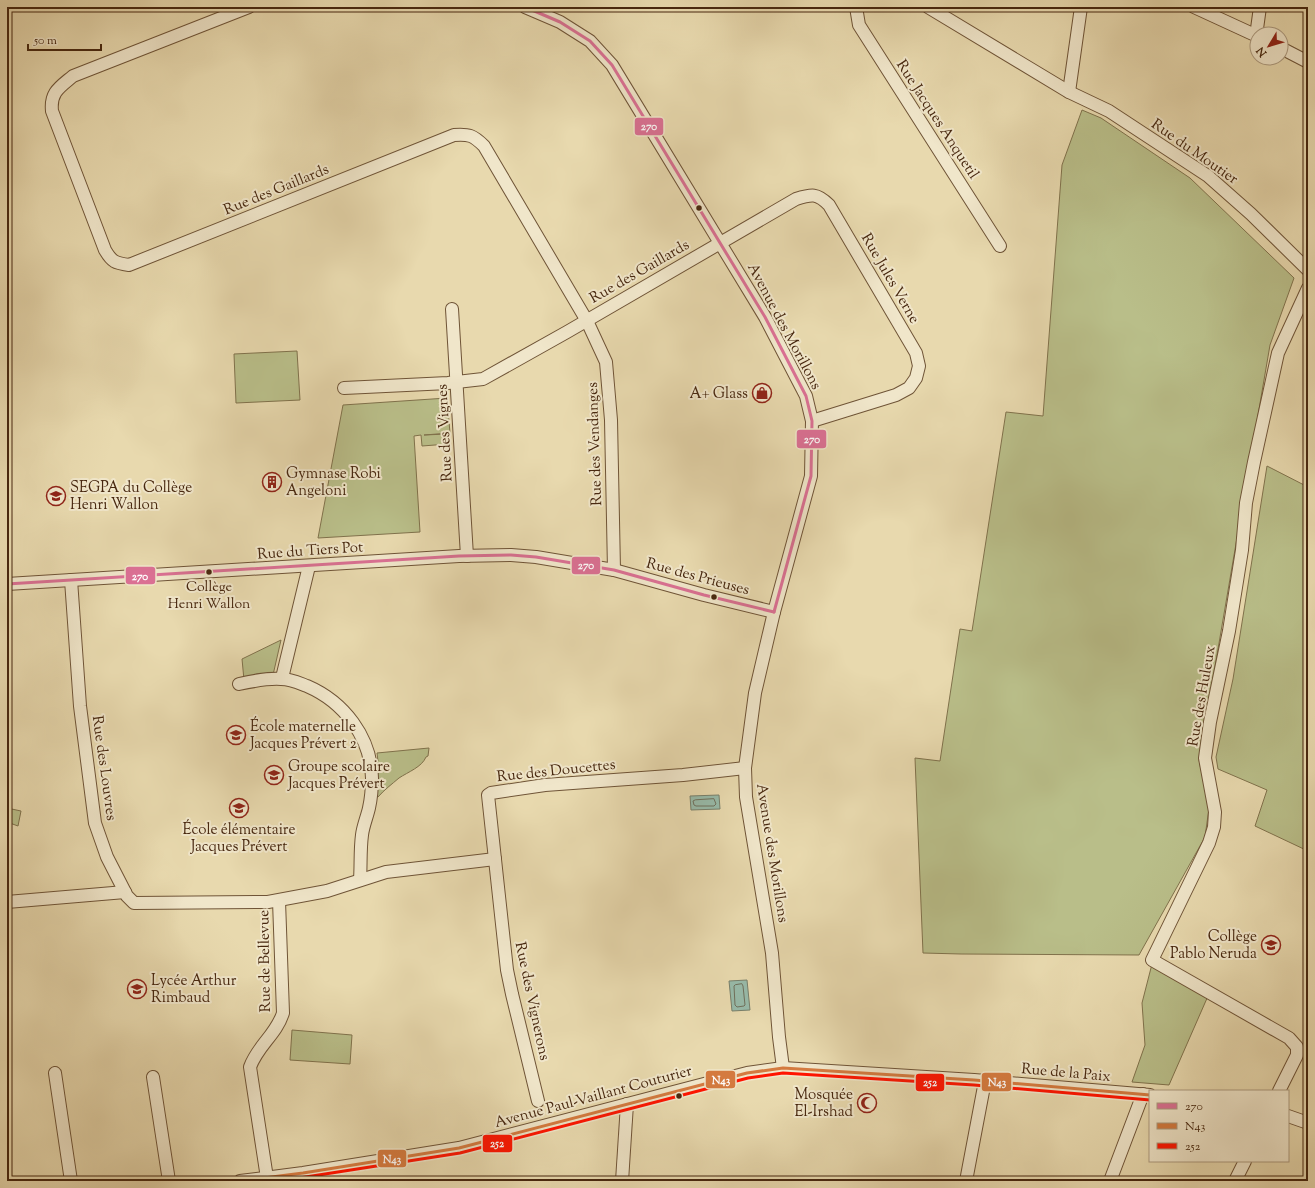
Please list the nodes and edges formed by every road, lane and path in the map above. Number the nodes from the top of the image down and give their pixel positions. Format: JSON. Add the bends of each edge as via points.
{"nodes":[{"id":1,"x":249,"y":7,"type":"edge"},
{"id":2,"x":525,"y":7,"type":"edge"},
{"id":3,"x":856,"y":7,"type":"edge"},
{"id":4,"x":928,"y":7,"type":"edge"},
{"id":5,"x":1081,"y":7,"type":"edge"},
{"id":6,"x":1194,"y":7,"type":"edge"},
{"id":7,"x":1260,"y":7,"type":"edge"},
{"id":8,"x":1257,"y":26,"type":"edge"},
{"id":9,"x":1249,"y":33,"type":"edge"},
{"id":10,"x":1289,"y":52,"type":"edge"},
{"id":11,"x":1308,"y":62,"type":"edge"},
{"id":12,"x":1069,"y":92,"type":"junction"},
{"id":13,"x":721,"y":242,"type":"junction"},
{"id":14,"x":1000,"y":246,"type":"dead end"},
{"id":15,"x":1308,"y":270,"type":"edge"},
{"id":16,"x":1308,"y":288,"type":"edge"},
{"id":17,"x":452,"y":309,"type":"dead end"},
{"id":18,"x":586,"y":321,"type":"junction"},
{"id":19,"x":457,"y":382,"type":"junction"},
{"id":20,"x":344,"y":388,"type":"dead end"},
{"id":21,"x":812,"y":421,"type":"junction"},
{"id":22,"x":467,"y":556,"type":"junction"},
{"id":23,"x":310,"y":566,"type":"junction"},
{"id":24,"x":614,"y":570,"type":"junction"},
{"id":25,"x":71,"y":580,"type":"junction"},
{"id":26,"x":7,"y":584,"type":"edge"},
{"id":27,"x":774,"y":612,"type":"junction"},
{"id":28,"x":282,"y":678,"type":"junction"},
{"id":29,"x":239,"y":684,"type":"dead end"},
{"id":30,"x":745,"y":768,"type":"junction"},
{"id":31,"x":495,"y":859,"type":"junction"},
{"id":32,"x":360,"y":880,"type":"junction"},
{"id":33,"x":125,"y":892,"type":"junction"},
{"id":34,"x":279,"y":901,"type":"junction"},
{"id":35,"x":7,"y":902,"type":"edge"},
{"id":36,"x":783,"y":1068,"type":"junction"},
{"id":37,"x":55,"y":1073,"type":"dead end"},
{"id":38,"x":153,"y":1077,"type":"dead end"},
{"id":39,"x":932,"y":1077,"type":"joint"},
{"id":40,"x":985,"y":1081,"type":"junction"},
{"id":41,"x":1280,"y":1090,"type":"edge"},
{"id":42,"x":1147,"y":1095,"type":"edge"},
{"id":43,"x":538,"y":1102,"type":"dead end"},
{"id":44,"x":627,"y":1104,"type":"junction"},
{"id":45,"x":1289,"y":1116,"type":"edge"},
{"id":46,"x":1308,"y":1123,"type":"edge"},
{"id":47,"x":1244,"y":1162,"type":"edge"},
{"id":48,"x":267,"y":1178,"type":"junction"},
{"id":49,"x":71,"y":1181,"type":"edge"},
{"id":50,"x":169,"y":1181,"type":"edge"},
{"id":51,"x":240,"y":1181,"type":"edge"},
{"id":52,"x":622,"y":1181,"type":"edge"},
{"id":53,"x":966,"y":1181,"type":"edge"},
{"id":54,"x":1110,"y":1181,"type":"edge"},
{"id":55,"x":1235,"y":1181,"type":"edge"}],
"edges":[{"from":1,"to":18,"type":"street","name":"Rue des Gaillards","via":[[73,76],[55,92],[51,101],[52,111],[109,258],[116,263],[129,265],[454,135],[466,134],[475,137],[484,146]]},
{"from":2,"to":13,"type":"street","name":"Avenue des Morillons","via":[[560,22],[590,41],[612,65]]},
{"from":3,"to":14,"type":"street","name":"Rue Jacques Anquetil","via":[[859,25]]},
{"from":4,"to":12,"type":"street","name":"Rue du Moutier"},
{"from":5,"to":12,"type":"street"},
{"from":6,"to":9,"type":"street"},
{"from":7,"to":8,"type":"street"},
{"from":10,"to":11,"type":"street"},
{"from":12,"to":15,"type":"street","name":"Rue du Moutier","via":[[1109,111],[1208,176]]},
{"from":13,"to":18,"type":"street","name":"Rue des Gaillards"},
{"from":13,"to":21,"type":"street","name":"Avenue des Morillons","via":[[765,317],[806,396]]},
{"from":13,"to":21,"type":"street","name":"Rue Jules Verne","via":[[796,199],[810,195],[822,199],[829,206],[916,353],[920,366],[909,388],[896,395]]},
{"from":16,"to":41,"type":"street","name":"Rue des Huleux","via":[[1278,353],[1246,503],[1242,550],[1229,631],[1205,758],[1215,812],[1214,828],[1152,960],[1289,1038],[1297,1046],[1297,1055]]},
{"from":17,"to":19,"type":"street","name":"Rue des Vignes"},
{"from":18,"to":19,"type":"street","via":[[483,379]]},
{"from":18,"to":24,"type":"street","name":"Rue des Vendanges","via":[[606,362],[611,420]]},
{"from":19,"to":20,"type":"street"},
{"from":19,"to":22,"type":"street","name":"Rue des Vignes"},
{"from":21,"to":27,"type":"street","name":"Avenue des Morillons","via":[[811,476]]},
{"from":22,"to":23,"type":"street","name":"Rue du Tiers Pot"},
{"from":22,"to":24,"type":"street","name":"Rue du Tiers Pot","via":[[511,555],[544,558]]},
{"from":23,"to":25,"type":"street","name":"Rue du Tiers Pot"},
{"from":23,"to":28,"type":"street"},
{"from":24,"to":27,"type":"street","name":"Rue des Prieuses"},
{"from":25,"to":26,"type":"street","name":"Rue du Tiers Pot"},
{"from":25,"to":33,"type":"street","name":"Rue des Louvres","via":[[80,706],[94,823],[107,857]]},
{"from":27,"to":30,"type":"street","name":"Avenue des Morillons","via":[[755,693]]},
{"from":28,"to":29,"type":"street"},
{"from":28,"to":32,"type":"street","via":[[319,691],[338,705],[362,736],[369,756],[372,778],[369,807],[362,834]]},
{"from":30,"to":31,"type":"street","name":"Rue des Doucettes","via":[[545,785],[490,793],[488,796]]},
{"from":30,"to":36,"type":"street","name":"Avenue des Morillons","via":[[746,797],[772,953]]},
{"from":31,"to":32,"type":"street","via":[[386,872]]},
{"from":31,"to":43,"type":"street","name":"Rue des Vignerons","via":[[504,949]]},
{"from":32,"to":34,"type":"street","via":[[326,891]]},
{"from":33,"to":34,"type":"street","name":"Rue des Louvres","via":[[134,903]]},
{"from":33,"to":35,"type":"street"},
{"from":34,"to":48,"type":"street","name":"Rue de Bellevue","via":[[283,1013],[280,1024],[260,1048],[250,1067]]},
{"from":36,"to":39,"type":"street","name":"Avenue Paul-Vaillant Couturier"},
{"from":36,"to":44,"type":"street","name":"Avenue Paul-Vaillant Couturier","via":[[747,1073]]},
{"from":37,"to":49,"type":"street"},
{"from":38,"to":50,"type":"street"},
{"from":39,"to":40,"type":"street","name":"Rue de la Paix"},
{"from":40,"to":42,"type":"street","name":"Rue de la Paix"},
{"from":40,"to":53,"type":"street"},
{"from":42,"to":54,"type":"street"},
{"from":44,"to":48,"type":"street","name":"Avenue Paul-Vaillant Couturier","via":[[459,1148]]},
{"from":44,"to":52,"type":"street"},
{"from":45,"to":46,"type":"street"},
{"from":47,"to":55,"type":"street"},
{"from":48,"to":51,"type":"street","name":"Avenue Paul-Vaillant Couturier"}]}
